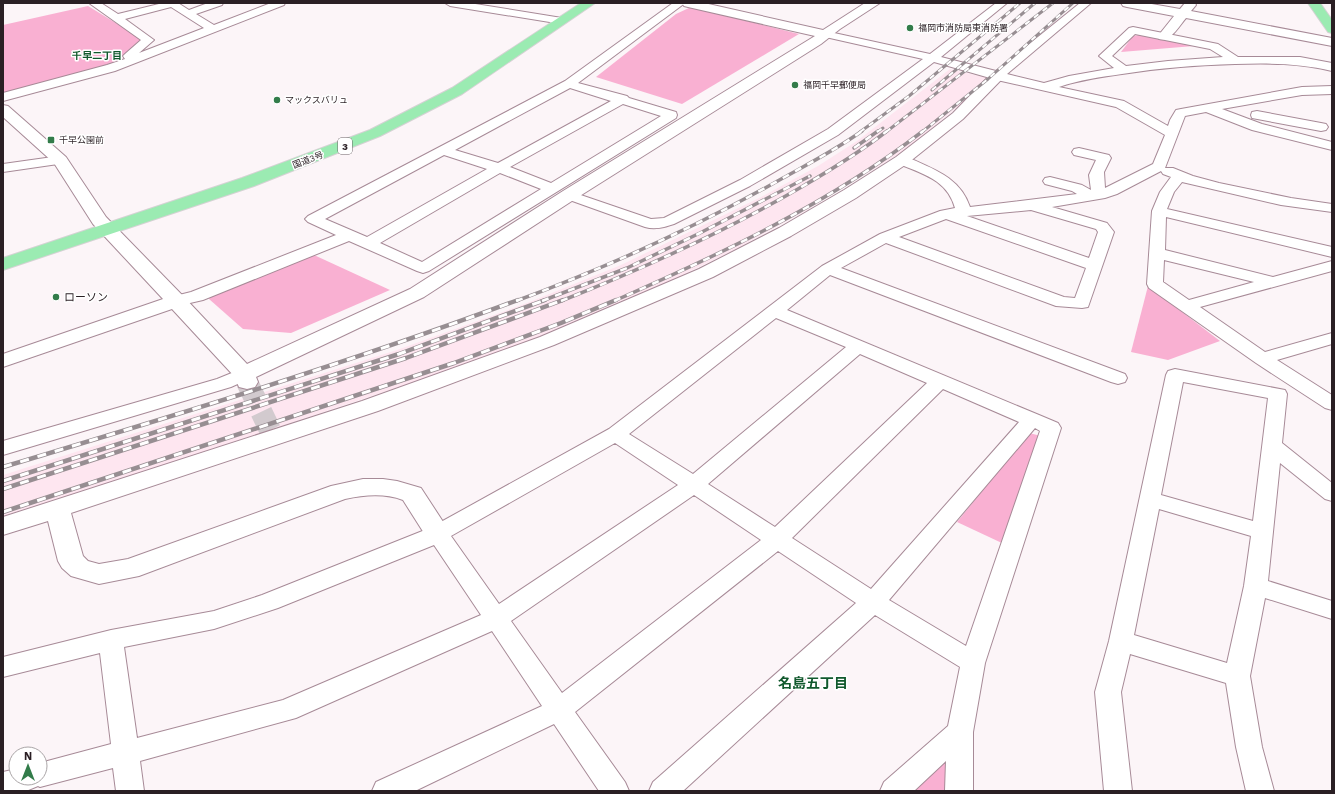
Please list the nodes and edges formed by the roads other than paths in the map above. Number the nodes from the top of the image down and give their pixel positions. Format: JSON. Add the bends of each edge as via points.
{"nodes":[{"id":1,"x":94,"y":3,"type":"edge"},
{"id":2,"x":171,"y":3,"type":"edge"},
{"id":3,"x":218,"y":3,"type":"edge"},
{"id":4,"x":280,"y":3,"type":"edge"},
{"id":5,"x":450,"y":3,"type":"edge"},
{"id":6,"x":571,"y":3,"type":"edge"},
{"id":7,"x":589,"y":3,"type":"edge"},
{"id":8,"x":680,"y":3,"type":"edge"},
{"id":9,"x":688,"y":3,"type":"edge"},
{"id":10,"x":874,"y":3,"type":"edge"},
{"id":11,"x":1002,"y":3,"type":"edge"},
{"id":12,"x":1086,"y":3,"type":"edge"},
{"id":13,"x":1127,"y":3,"type":"edge"},
{"id":14,"x":1159,"y":3,"type":"edge"},
{"id":15,"x":1314,"y":3,"type":"edge"},
{"id":16,"x":1187,"y":8,"type":"edge"},
{"id":17,"x":189,"y":13,"type":"junction"},
{"id":18,"x":116,"y":18,"type":"junction"},
{"id":19,"x":556,"y":20,"type":"junction"},
{"id":20,"x":213,"y":29,"type":"junction"},
{"id":21,"x":1332,"y":29,"type":"edge"},
{"id":22,"x":825,"y":34,"type":"junction"},
{"id":23,"x":1164,"y":36,"type":"junction"},
{"id":24,"x":1332,"y":36,"type":"edge"},
{"id":25,"x":1332,"y":42,"type":"edge"},
{"id":26,"x":932,"y":58,"type":"junction"},
{"id":27,"x":1235,"y":60,"type":"junction"},
{"id":28,"x":119,"y":65,"type":"junction"},
{"id":29,"x":1332,"y":67,"type":"edge"},
{"id":30,"x":1123,"y":69,"type":"junction"},
{"id":31,"x":997,"y":76,"type":"junction"},
{"id":32,"x":569,"y":84,"type":"junction"},
{"id":33,"x":1044,"y":87,"type":"junction"},
{"id":34,"x":1332,"y":90,"type":"edge"},
{"id":35,"x":3,"y":97,"type":"edge"},
{"id":36,"x":623,"y":99,"type":"junction"},
{"id":37,"x":1228,"y":104,"type":"junction"},
{"id":38,"x":1206,"y":108,"type":"junction"},
{"id":39,"x":3,"y":109,"type":"edge"},
{"id":40,"x":1321,"y":127,"type":"dead end"},
{"id":41,"x":1172,"y":134,"type":"junction"},
{"id":42,"x":1332,"y":146,"type":"edge"},
{"id":43,"x":445,"y":151,"type":"junction"},
{"id":44,"x":1079,"y":152,"type":"dead end"},
{"id":45,"x":60,"y":160,"type":"junction"},
{"id":46,"x":902,"y":160,"type":"junction"},
{"id":47,"x":1158,"y":166,"type":"junction"},
{"id":48,"x":3,"y":168,"type":"edge"},
{"id":49,"x":499,"y":168,"type":"junction"},
{"id":50,"x":1178,"y":176,"type":"junction"},
{"id":51,"x":1050,"y":181,"type":"dead end"},
{"id":52,"x":552,"y":188,"type":"junction"},
{"id":53,"x":569,"y":195,"type":"junction"},
{"id":54,"x":1095,"y":195,"type":"junction"},
{"id":55,"x":1032,"y":205,"type":"junction"},
{"id":56,"x":1332,"y":208,"type":"edge"},
{"id":57,"x":1160,"y":211,"type":"junction"},
{"id":58,"x":964,"y":212,"type":"junction"},
{"id":59,"x":945,"y":214,"type":"junction"},
{"id":60,"x":103,"y":224,"type":"junction"},
{"id":61,"x":347,"y":236,"type":"junction"},
{"id":62,"x":885,"y":237,"type":"junction"},
{"id":63,"x":368,"y":243,"type":"junction"},
{"id":64,"x":3,"y":252,"type":"edge"},
{"id":65,"x":1332,"y":252,"type":"edge"},
{"id":66,"x":1157,"y":253,"type":"junction"},
{"id":67,"x":3,"y":264,"type":"edge"},
{"id":68,"x":1094,"y":265,"type":"junction"},
{"id":69,"x":1332,"y":266,"type":"edge"},
{"id":70,"x":828,"y":269,"type":"junction"},
{"id":71,"x":1274,"y":282,"type":"junction"},
{"id":72,"x":177,"y":301,"type":"junction"},
{"id":73,"x":1186,"y":306,"type":"junction"},
{"id":74,"x":775,"y":311,"type":"junction"},
{"id":75,"x":1331,"y":339,"type":"edge"},
{"id":76,"x":857,"y":347,"type":"junction"},
{"id":77,"x":1262,"y":359,"type":"junction"},
{"id":78,"x":3,"y":361,"type":"edge"},
{"id":79,"x":246,"y":378,"type":"junction"},
{"id":80,"x":1118,"y":378,"type":"dead end"},
{"id":81,"x":940,"y":381,"type":"junction"},
{"id":82,"x":1307,"y":388,"type":"junction"},
{"id":83,"x":1278,"y":394,"type":"junction"},
{"id":84,"x":1332,"y":404,"type":"edge"},
{"id":85,"x":1032,"y":419,"type":"junction"},
{"id":86,"x":616,"y":434,"type":"junction"},
{"id":87,"x":1272,"y":445,"type":"junction"},
{"id":88,"x":3,"y":448,"type":"edge"},
{"id":89,"x":693,"y":485,"type":"junction"},
{"id":90,"x":1332,"y":494,"type":"edge"},
{"id":91,"x":1150,"y":499,"type":"junction"},
{"id":92,"x":57,"y":509,"type":"junction"},
{"id":93,"x":3,"y":526,"type":"edge"},
{"id":94,"x":1262,"y":532,"type":"junction"},
{"id":95,"x":438,"y":534,"type":"junction"},
{"id":96,"x":777,"y":539,"type":"junction"},
{"id":97,"x":1256,"y":586,"type":"junction"},
{"id":98,"x":873,"y":602,"type":"junction"},
{"id":99,"x":1332,"y":610,"type":"edge"},
{"id":100,"x":497,"y":618,"type":"junction"},
{"id":101,"x":110,"y":640,"type":"junction"},
{"id":102,"x":1121,"y":641,"type":"junction"},
{"id":103,"x":973,"y":662,"type":"junction"},
{"id":104,"x":3,"y":667,"type":"edge"},
{"id":105,"x":1237,"y":676,"type":"junction"},
{"id":106,"x":559,"y":710,"type":"junction"},
{"id":107,"x":960,"y":732,"type":"junction"},
{"id":108,"x":126,"y":752,"type":"junction"},
{"id":109,"x":48,"y":773,"type":"edge"},
{"id":110,"x":130,"y":791,"type":"edge"},
{"id":111,"x":386,"y":791,"type":"edge"},
{"id":112,"x":614,"y":791,"type":"edge"},
{"id":113,"x":663,"y":791,"type":"edge"},
{"id":114,"x":894,"y":791,"type":"edge"},
{"id":115,"x":959,"y":791,"type":"edge"},
{"id":116,"x":1118,"y":791,"type":"edge"},
{"id":117,"x":1260,"y":791,"type":"edge"}],
"edges":[{"from":1,"to":18,"type":"street"},
{"from":2,"to":17,"type":"street"},
{"from":2,"to":18,"type":"street"},
{"from":3,"to":17,"type":"street"},
{"from":4,"to":20,"type":"street"},
{"from":5,"to":19,"type":"street"},
{"from":6,"to":19,"type":"highway","name":"国道3号","number":"3"},
{"from":7,"to":19,"type":"highway","name":"国道3号","number":"3"},
{"from":8,"to":32,"type":"street"},
{"from":9,"to":22,"type":"street"},
{"from":10,"to":22,"type":"street"},
{"from":11,"to":26,"type":"street"},
{"from":12,"to":31,"type":"street"},
{"from":13,"to":16,"type":"street"},
{"from":14,"to":16,"type":"street"},
{"from":15,"to":21,"type":"highway"},
{"from":16,"to":23,"type":"street"},
{"from":16,"to":24,"type":"street"},
{"from":16,"to":25,"type":"street"},
{"from":17,"to":20,"type":"street"},
{"from":18,"to":28,"type":"street","via":[[148,40]]},
{"from":19,"to":60,"type":"highway","name":"国道3号","number":"3","via":[[457,91],[375,133],[248,182]]},
{"from":20,"to":28,"type":"street"},
{"from":22,"to":26,"type":"street"},
{"from":22,"to":53,"type":"street"},
{"from":23,"to":27,"type":"street","via":[[1214,46]]},
{"from":23,"to":30,"type":"street","via":[[1133,30],[1105,56]]},
{"from":26,"to":31,"type":"street"},
{"from":26,"to":53,"type":"street","via":[[833,132],[745,183],[669,221],[650,224]]},
{"from":27,"to":29,"type":"street","via":[[1317,62]]},
{"from":27,"to":30,"type":"street"},
{"from":28,"to":35,"type":"street"},
{"from":30,"to":33,"type":"street"},
{"from":31,"to":33,"type":"street"},
{"from":31,"to":46,"type":"street","via":[[958,116]]},
{"from":32,"to":36,"type":"street"},
{"from":32,"to":43,"type":"street"},
{"from":33,"to":41,"type":"street","via":[[1120,104]]},
{"from":34,"to":37,"type":"street","via":[[1302,91]]},
{"from":36,"to":49,"type":"street"},
{"from":36,"to":52,"type":"street","via":[[672,115]]},
{"from":37,"to":38,"type":"street"},
{"from":37,"to":40,"type":"street","via":[[1261,116]]},
{"from":38,"to":41,"type":"street","via":[[1181,113]]},
{"from":38,"to":42,"type":"street","via":[[1257,127]]},
{"from":39,"to":45,"type":"street"},
{"from":41,"to":47,"type":"street"},
{"from":43,"to":49,"type":"street"},
{"from":43,"to":61,"type":"street","via":[[313,220]]},
{"from":44,"to":54,"type":"street","via":[[1104,158],[1094,176]]},
{"from":45,"to":48,"type":"street"},
{"from":45,"to":60,"type":"street"},
{"from":46,"to":58,"type":"street","via":[[934,174],[950,185],[959,197]]},
{"from":46,"to":92,"type":"street","via":[[785,232],[706,273],[554,338],[370,406],[272,434]]},
{"from":47,"to":50,"type":"street"},
{"from":47,"to":54,"type":"street","via":[[1112,191]]},
{"from":49,"to":52,"type":"street"},
{"from":49,"to":63,"type":"street"},
{"from":50,"to":56,"type":"street","via":[[1300,205]]},
{"from":50,"to":57,"type":"street","via":[[1167,192]]},
{"from":51,"to":54,"type":"street"},
{"from":52,"to":63,"type":"street","via":[[423,268]]},
{"from":53,"to":79,"type":"street","via":[[417,294]]},
{"from":54,"to":55,"type":"street"},
{"from":55,"to":58,"type":"street"},
{"from":55,"to":68,"type":"street","via":[[1102,226],[1106,232]]},
{"from":57,"to":65,"type":"street"},
{"from":57,"to":66,"type":"street"},
{"from":58,"to":59,"type":"street"},
{"from":59,"to":62,"type":"street"},
{"from":59,"to":68,"type":"street"},
{"from":60,"to":64,"type":"highway","name":"国道3号","number":"3"},
{"from":60,"to":67,"type":"highway","name":"国道3号","number":"3"},
{"from":60,"to":72,"type":"street"},
{"from":61,"to":63,"type":"street"},
{"from":61,"to":72,"type":"street","via":[[197,296]]},
{"from":62,"to":68,"type":"street","via":[[1062,302],[1082,303]]},
{"from":62,"to":70,"type":"street"},
{"from":66,"to":71,"type":"street"},
{"from":66,"to":73,"type":"street","via":[[1155,284]]},
{"from":69,"to":71,"type":"street"},
{"from":70,"to":74,"type":"street"},
{"from":70,"to":80,"type":"street"},
{"from":71,"to":73,"type":"street"},
{"from":72,"to":78,"type":"street"},
{"from":72,"to":79,"type":"street"},
{"from":73,"to":77,"type":"street"},
{"from":74,"to":76,"type":"street"},
{"from":74,"to":86,"type":"street"},
{"from":75,"to":77,"type":"street"},
{"from":76,"to":81,"type":"street"},
{"from":76,"to":89,"type":"street"},
{"from":77,"to":82,"type":"street"},
{"from":79,"to":88,"type":"street"},
{"from":81,"to":85,"type":"street"},
{"from":81,"to":96,"type":"street"},
{"from":82,"to":83,"type":"street"},
{"from":82,"to":84,"type":"street"},
{"from":83,"to":87,"type":"street"},
{"from":83,"to":91,"type":"street","via":[[1175,375]]},
{"from":85,"to":98,"type":"street"},
{"from":85,"to":103,"type":"street","via":[[1051,428],[1050,436]]},
{"from":86,"to":89,"type":"street"},
{"from":86,"to":95,"type":"street"},
{"from":87,"to":90,"type":"street"},
{"from":87,"to":94,"type":"street"},
{"from":89,"to":96,"type":"street"},
{"from":89,"to":100,"type":"street"},
{"from":91,"to":94,"type":"street"},
{"from":91,"to":102,"type":"street"},
{"from":92,"to":93,"type":"street"},
{"from":92,"to":95,"type":"street","via":[[71,561],[80,569],[99,574],[130,569],[340,492],[363,487],[390,488],[412,494]]},
{"from":94,"to":97,"type":"street"},
{"from":95,"to":100,"type":"street"},
{"from":95,"to":101,"type":"street","via":[[270,602],[214,620]]},
{"from":96,"to":98,"type":"street"},
{"from":96,"to":106,"type":"street"},
{"from":97,"to":99,"type":"street"},
{"from":97,"to":105,"type":"street"},
{"from":98,"to":103,"type":"street"},
{"from":98,"to":113,"type":"street"},
{"from":100,"to":106,"type":"street"},
{"from":100,"to":108,"type":"street","via":[[287,710]]},
{"from":101,"to":104,"type":"street"},
{"from":101,"to":108,"type":"street"},
{"from":102,"to":105,"type":"street"},
{"from":102,"to":116,"type":"street","via":[[1108,692]]},
{"from":103,"to":107,"type":"street"},
{"from":105,"to":117,"type":"street"},
{"from":106,"to":111,"type":"street"},
{"from":106,"to":112,"type":"street"},
{"from":107,"to":114,"type":"street"},
{"from":107,"to":115,"type":"street"},
{"from":108,"to":109,"type":"street"},
{"from":108,"to":110,"type":"street"}]}
